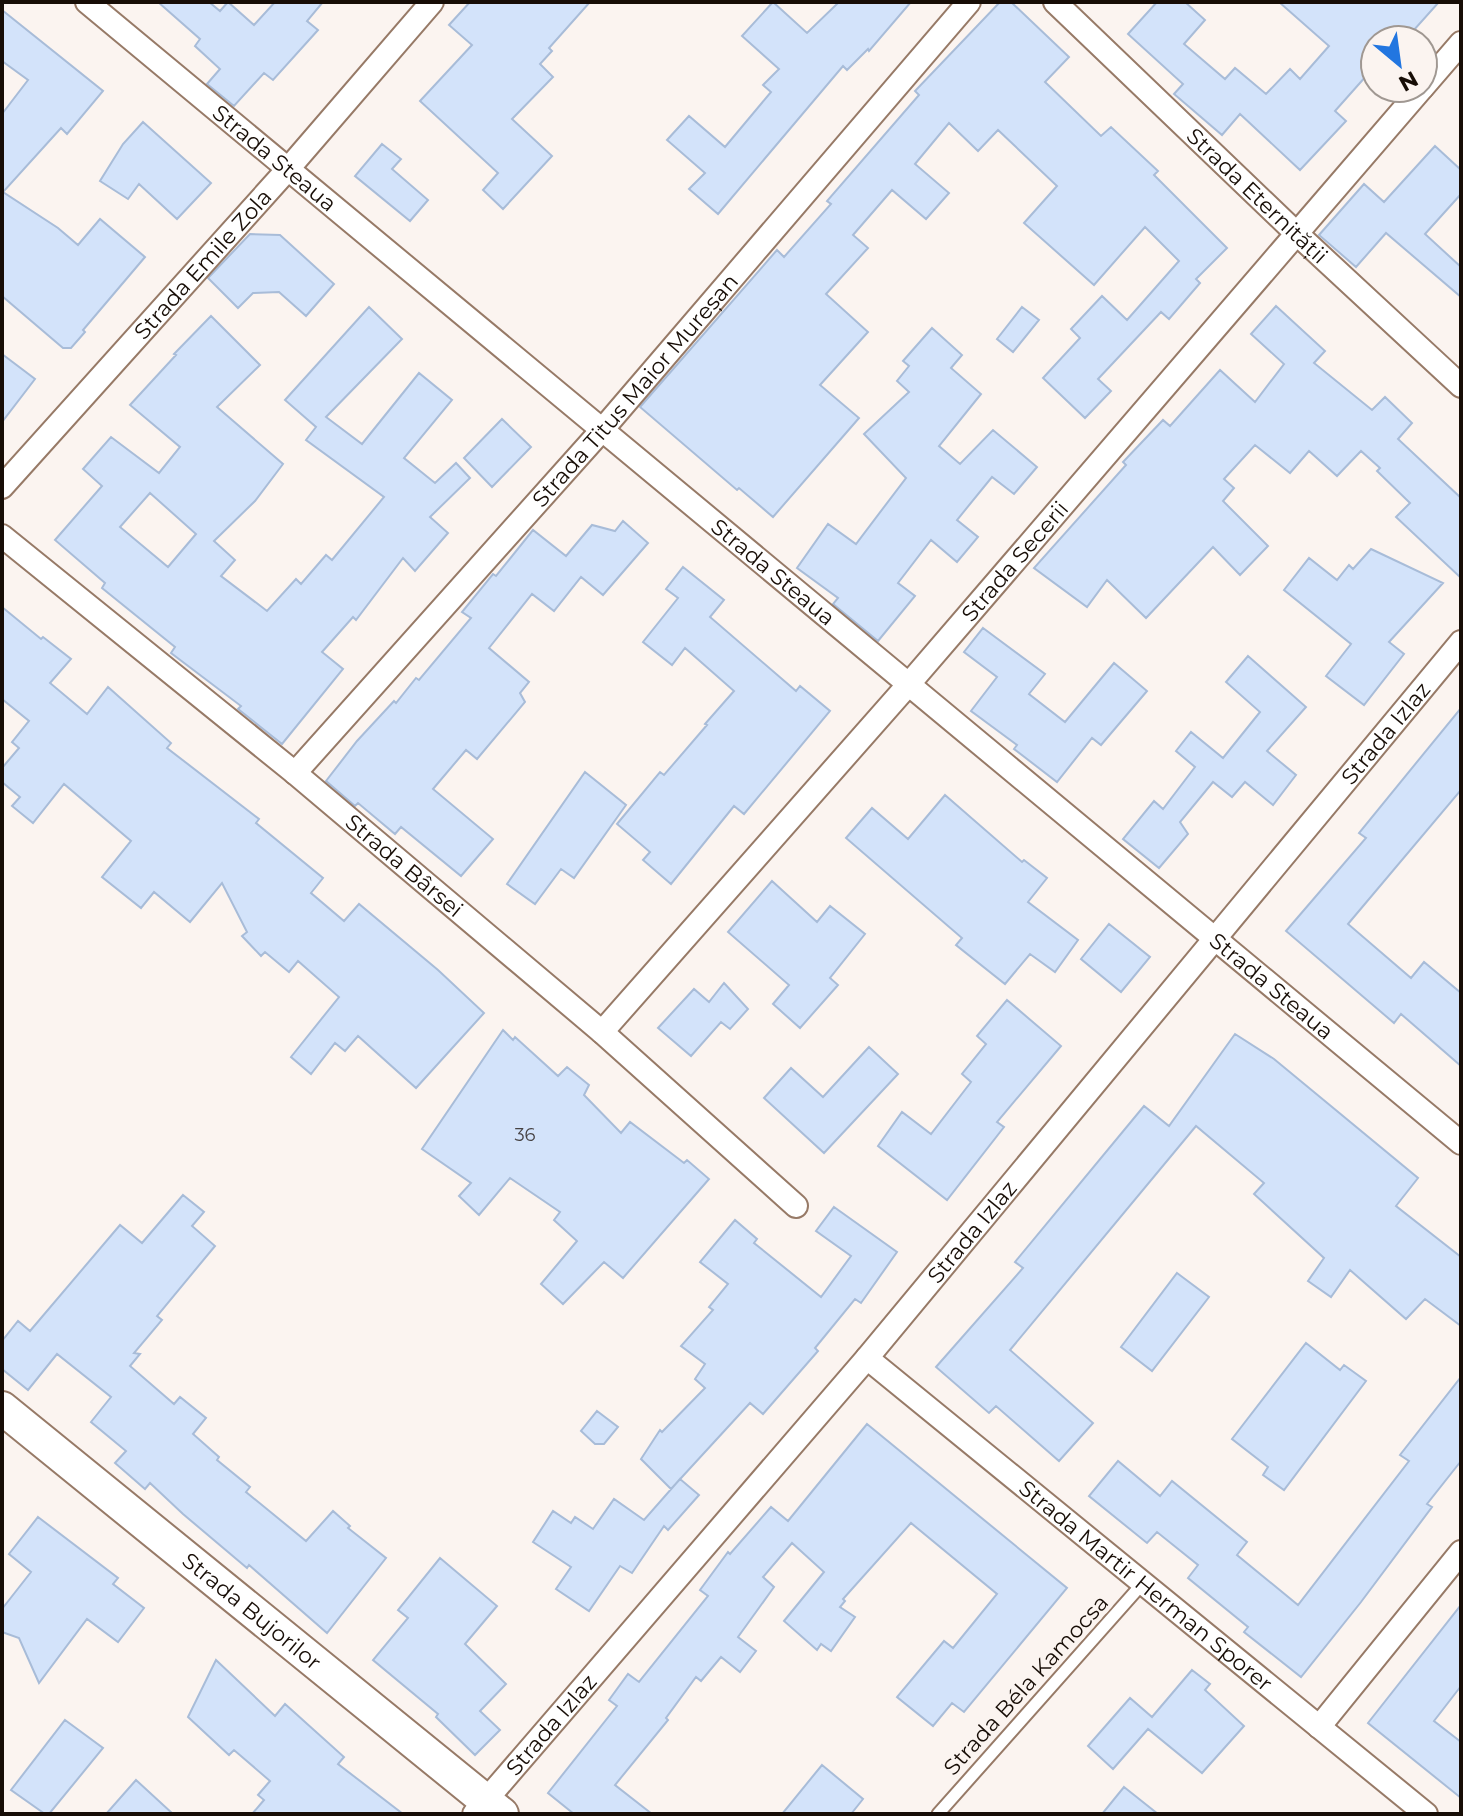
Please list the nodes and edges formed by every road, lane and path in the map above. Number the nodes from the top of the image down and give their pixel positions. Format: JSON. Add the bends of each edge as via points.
{"nodes":[{"id":1,"x":87,"y":2,"type":"edge"},
{"id":2,"x":432,"y":2,"type":"edge"},
{"id":3,"x":969,"y":2,"type":"edge"},
{"id":4,"x":1055,"y":2,"type":"edge"},
{"id":5,"x":1461,"y":43,"type":"edge"},
{"id":6,"x":1439,"y":68,"type":"edge"},
{"id":7,"x":1407,"y":104,"type":"edge"},
{"id":8,"x":288,"y":169,"type":"junction"},
{"id":9,"x":1296,"y":233,"type":"junction"},
{"id":10,"x":1461,"y":386,"type":"edge"},
{"id":11,"x":602,"y":430,"type":"junction"},
{"id":12,"x":2,"y":487,"type":"edge"},
{"id":13,"x":2,"y":536,"type":"edge"},
{"id":14,"x":1461,"y":642,"type":"edge"},
{"id":15,"x":908,"y":685,"type":"junction"},
{"id":16,"x":295,"y":773,"type":"junction"},
{"id":17,"x":1215,"y":940,"type":"junction"},
{"id":18,"x":602,"y":1032,"type":"junction"},
{"id":19,"x":1461,"y":1143,"type":"edge"},
{"id":20,"x":796,"y":1206,"type":"dead end"},
{"id":21,"x":867,"y":1358,"type":"junction"},
{"id":22,"x":2,"y":1408,"type":"edge"},
{"id":23,"x":1461,"y":1552,"type":"edge"},
{"id":24,"x":1143,"y":1583,"type":"junction"},
{"id":25,"x":1319,"y":1727,"type":"junction"},
{"id":26,"x":487,"y":1809,"type":"edge"},
{"id":27,"x":938,"y":1814,"type":"edge"},
{"id":28,"x":1426,"y":1814,"type":"edge"}],
"edges":[{"from":1,"to":8,"type":"street","name":"Strada Steaua"},
{"from":2,"to":8,"type":"street","name":"Strada Emile Zola"},
{"from":3,"to":11,"type":"street","name":"Strada Titus Maior Mureșan"},
{"from":4,"to":9,"type":"street","name":"Strada Eternității"},
{"from":5,"to":6,"type":"street","name":"Strada Secerii"},
{"from":7,"to":9,"type":"street","name":"Strada Secerii"},
{"from":8,"to":11,"type":"street","name":"Strada Steaua"},
{"from":8,"to":12,"type":"street","name":"Strada Emile Zola"},
{"from":9,"to":10,"type":"street","name":"Strada Eternității"},
{"from":9,"to":15,"type":"street","name":"Strada Secerii"},
{"from":11,"to":15,"type":"street","name":"Strada Steaua"},
{"from":11,"to":16,"type":"street","name":"Strada Titus Maior Mureșan"},
{"from":13,"to":16,"type":"street","name":"Strada Bârsei"},
{"from":14,"to":17,"type":"street","name":"Strada Izlaz"},
{"from":15,"to":17,"type":"street","name":"Strada Steaua"},
{"from":15,"to":18,"type":"street","name":"Strada Secerii"},
{"from":16,"to":18,"type":"street","name":"Strada Bârsei"},
{"from":17,"to":19,"type":"street","name":"Strada Steaua"},
{"from":17,"to":21,"type":"street","name":"Strada Izlaz"},
{"from":18,"to":20,"type":"street","name":"Strada Bârsei"},
{"from":21,"to":24,"type":"street","name":"Strada Martir Herman Sporer"},
{"from":21,"to":26,"type":"street","name":"Strada Izlaz"},
{"from":22,"to":26,"type":"main road","name":"Strada Bujorilor"},
{"from":23,"to":25,"type":"street"},
{"from":24,"to":25,"type":"street","name":"Strada Martir Herman Sporer"},
{"from":24,"to":27,"type":"lane","name":"Strada Béla Kamocsa"},
{"from":25,"to":28,"type":"street","name":"Strada Martir Herman Sporer"}]}
